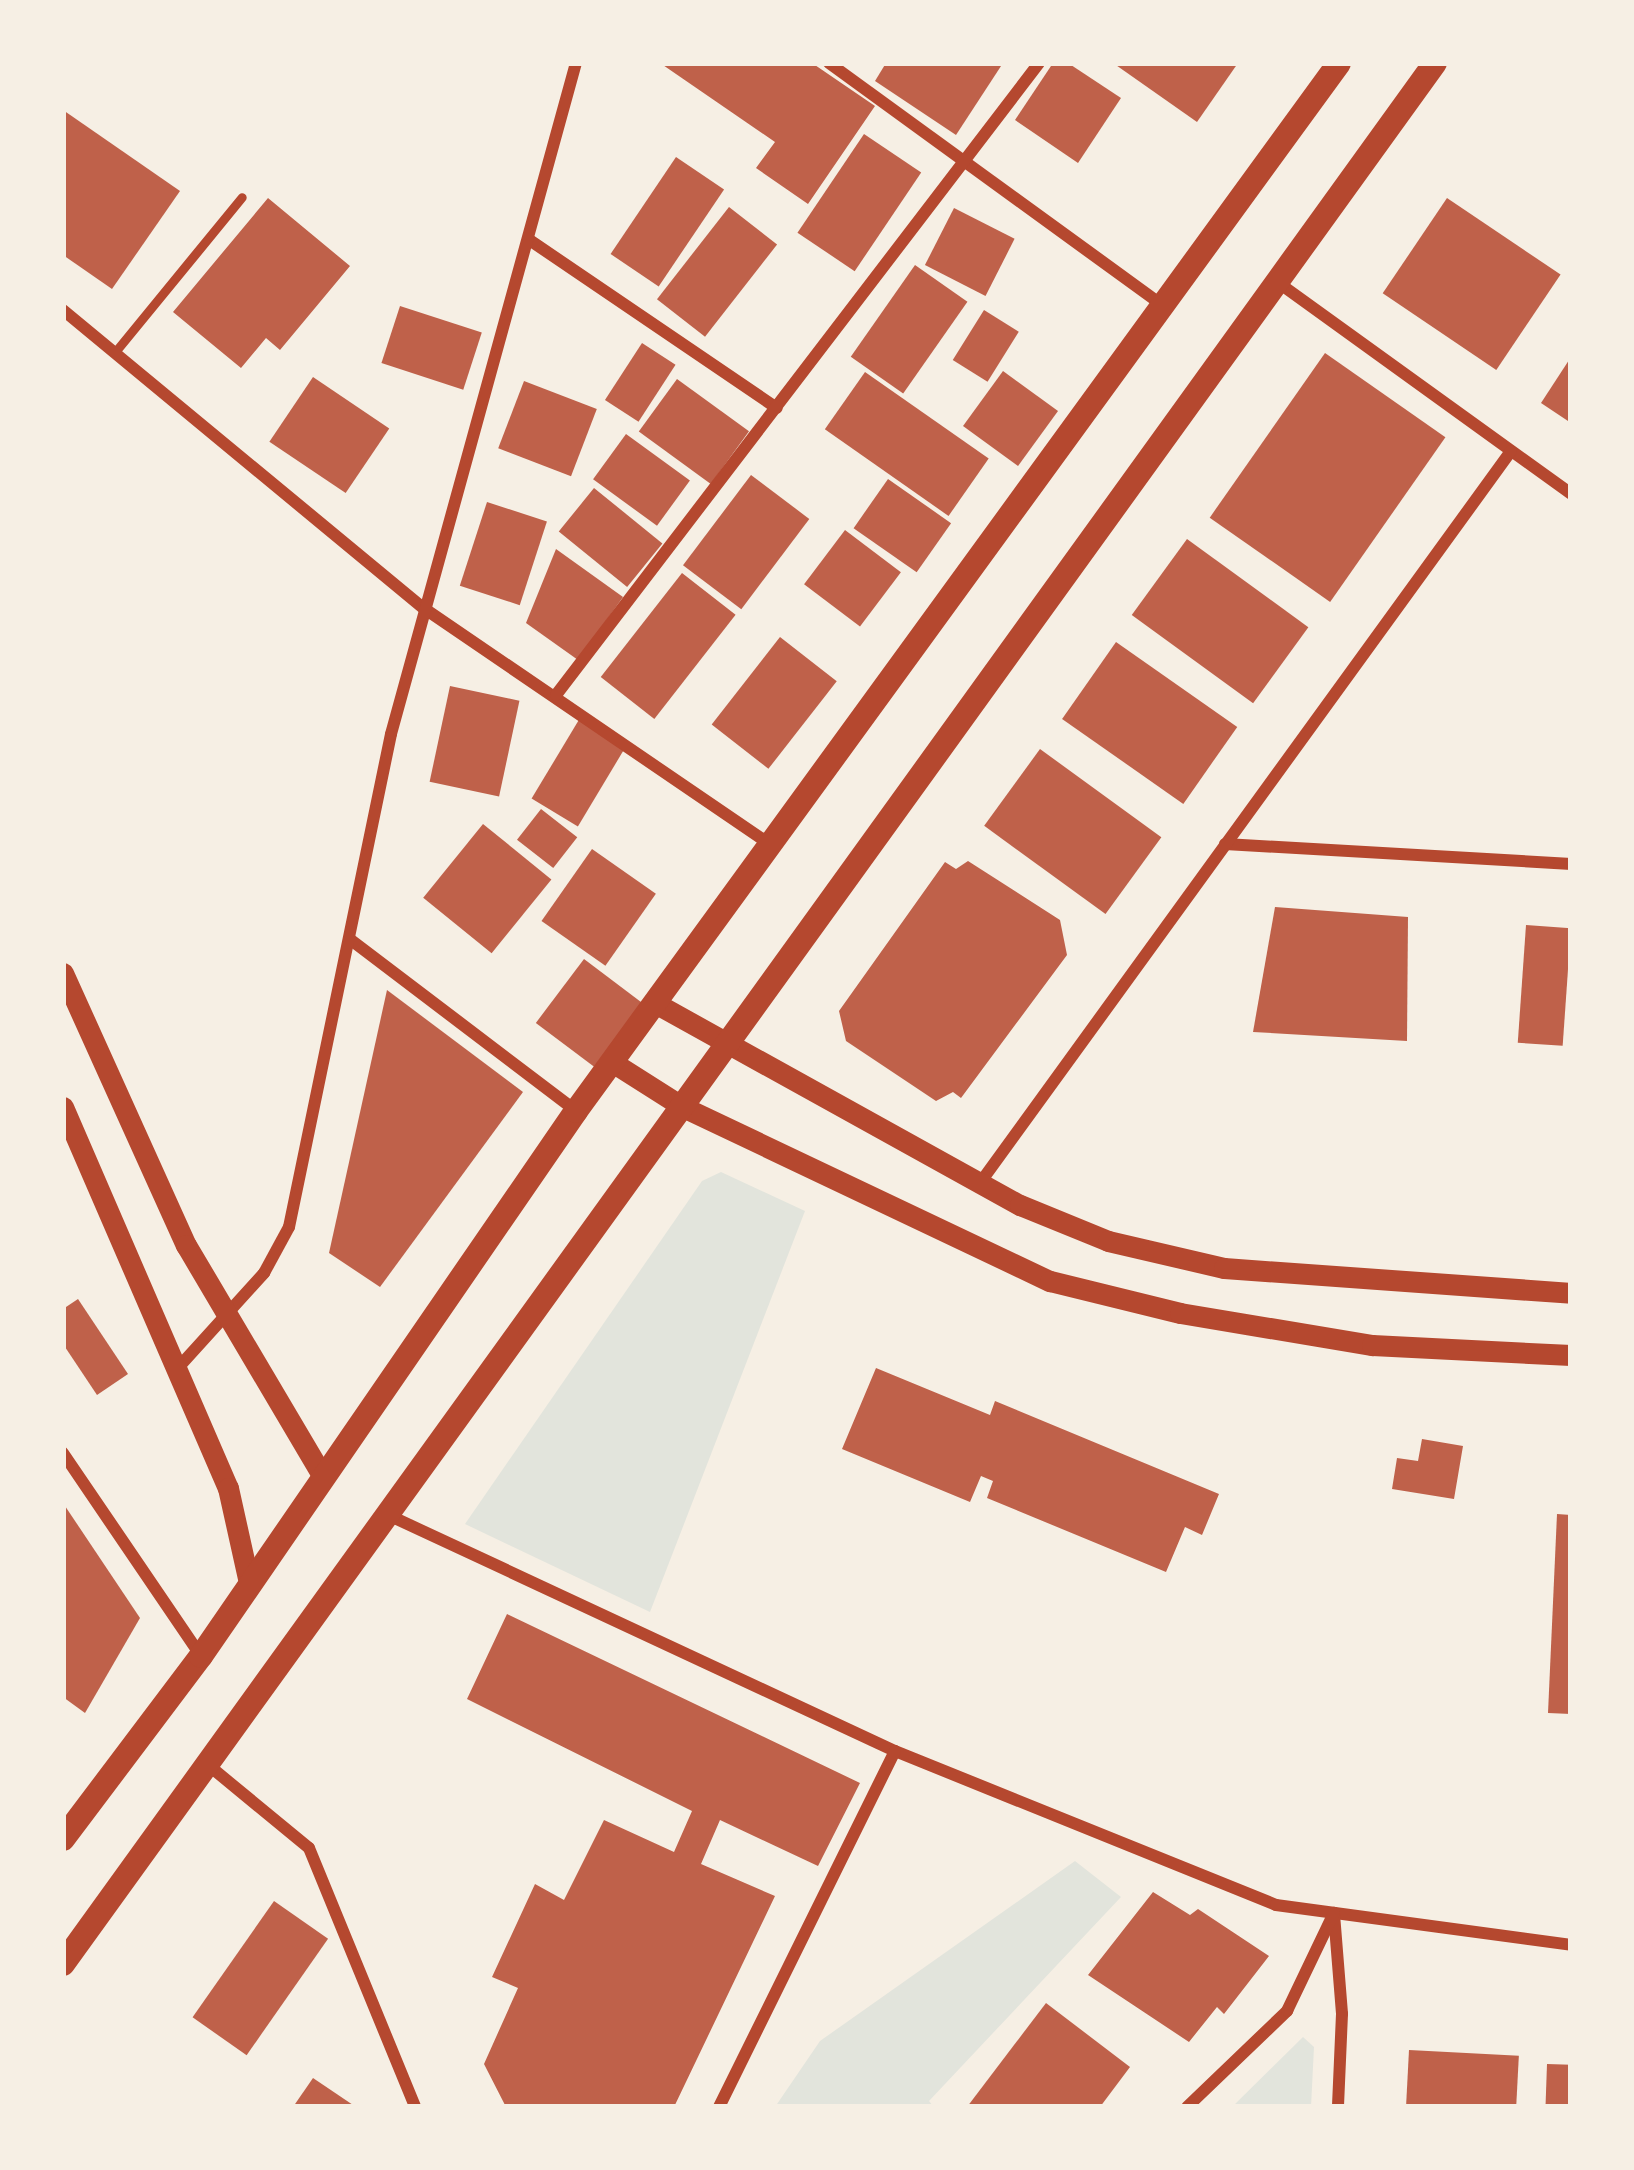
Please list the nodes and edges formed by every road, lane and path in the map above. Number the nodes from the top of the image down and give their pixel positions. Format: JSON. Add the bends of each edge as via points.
{"nodes":[{"id":1,"x":575,"y":63,"type":"edge"},
{"id":2,"x":829,"y":63,"type":"edge"},
{"id":3,"x":1039,"y":63,"type":"edge"},
{"id":4,"x":1340,"y":63,"type":"edge"},
{"id":5,"x":1436,"y":63,"type":"edge"},
{"id":6,"x":968,"y":159,"type":"junction"},
{"id":7,"x":242,"y":197,"type":"dead end"},
{"id":8,"x":531,"y":241,"type":"junction"},
{"id":9,"x":1276,"y":281,"type":"junction"},
{"id":10,"x":1163,"y":306,"type":"junction"},
{"id":11,"x":63,"y":310,"type":"edge"},
{"id":12,"x":115,"y":352,"type":"junction"},
{"id":13,"x":777,"y":408,"type":"junction"},
{"id":14,"x":1511,"y":451,"type":"junction"},
{"id":15,"x":1571,"y":494,"type":"edge"},
{"id":16,"x":425,"y":609,"type":"junction"},
{"id":17,"x":556,"y":694,"type":"junction"},
{"id":18,"x":771,"y":844,"type":"junction"},
{"id":19,"x":1225,"y":844,"type":"junction"},
{"id":20,"x":1571,"y":864,"type":"edge"},
{"id":21,"x":350,"y":940,"type":"junction"},
{"id":22,"x":63,"y":973,"type":"edge"},
{"id":23,"x":655,"y":1003,"type":"junction"},
{"id":24,"x":728,"y":1045,"type":"junction"},
{"id":25,"x":612,"y":1062,"type":"junction"},
{"id":26,"x":63,"y":1107,"type":"edge"},
{"id":27,"x":683,"y":1107,"type":"junction"},
{"id":28,"x":575,"y":1111,"type":"junction"},
{"id":29,"x":68,"y":1137,"type":"edge"},
{"id":30,"x":980,"y":1183,"type":"junction"},
{"id":31,"x":1571,"y":1293,"type":"edge"},
{"id":32,"x":224,"y":1314,"type":"junction"},
{"id":33,"x":1571,"y":1355,"type":"edge"},
{"id":34,"x":177,"y":1369,"type":"junction"},
{"id":35,"x":63,"y":1454,"type":"edge"},
{"id":36,"x":323,"y":1477,"type":"junction"},
{"id":37,"x":386,"y":1514,"type":"junction"},
{"id":38,"x":248,"y":1583,"type":"junction"},
{"id":39,"x":201,"y":1656,"type":"junction"},
{"id":40,"x":895,"y":1751,"type":"junction"},
{"id":41,"x":207,"y":1764,"type":"junction"},
{"id":42,"x":63,"y":1839,"type":"edge"},
{"id":43,"x":1334,"y":1913,"type":"junction"},
{"id":44,"x":1571,"y":1945,"type":"edge"},
{"id":45,"x":63,"y":1964,"type":"edge"},
{"id":46,"x":415,"y":2107,"type":"edge"},
{"id":47,"x":719,"y":2107,"type":"edge"},
{"id":48,"x":1186,"y":2107,"type":"edge"},
{"id":49,"x":1338,"y":2107,"type":"edge"}],
"edges":[{"from":1,"to":8,"type":"street"},
{"from":2,"to":6,"type":"street"},
{"from":3,"to":6,"type":"street"},
{"from":4,"to":10,"type":"main road"},
{"from":5,"to":9,"type":"main road"},
{"from":6,"to":10,"type":"street"},
{"from":6,"to":13,"type":"street"},
{"from":7,"to":12,"type":"lane"},
{"from":8,"to":13,"type":"street"},
{"from":8,"to":16,"type":"street"},
{"from":9,"to":14,"type":"street"},
{"from":9,"to":24,"type":"main road"},
{"from":10,"to":18,"type":"main road"},
{"from":11,"to":12,"type":"street"},
{"from":12,"to":16,"type":"street"},
{"from":13,"to":17,"type":"street"},
{"from":14,"to":15,"type":"street"},
{"from":14,"to":19,"type":"street"},
{"from":16,"to":17,"type":"street"},
{"from":16,"to":21,"type":"street"},
{"from":17,"to":18,"type":"street"},
{"from":18,"to":23,"type":"main road"},
{"from":19,"to":20,"type":"street"},
{"from":19,"to":30,"type":"street"},
{"from":21,"to":28,"type":"street"},
{"from":21,"to":32,"type":"street","via":[[289,1227],[264,1273]]},
{"from":22,"to":32,"type":"street"},
{"from":23,"to":24,"type":"street"},
{"from":23,"to":25,"type":"main road"},
{"from":24,"to":27,"type":"main road"},
{"from":24,"to":30,"type":"street"},
{"from":25,"to":27,"type":"street"},
{"from":25,"to":28,"type":"main road"},
{"from":26,"to":29,"type":"street"},
{"from":27,"to":33,"type":"street","via":[[1050,1281],[1180,1313],[1372,1345]]},
{"from":27,"to":37,"type":"main road"},
{"from":28,"to":36,"type":"main road"},
{"from":29,"to":34,"type":"street"},
{"from":30,"to":31,"type":"street","via":[[1108,1241],[1224,1268]]},
{"from":32,"to":34,"type":"street"},
{"from":32,"to":36,"type":"street"},
{"from":34,"to":38,"type":"street","via":[[228,1488]]},
{"from":35,"to":39,"type":"street"},
{"from":36,"to":38,"type":"main road"},
{"from":37,"to":40,"type":"street"},
{"from":37,"to":41,"type":"main road"},
{"from":38,"to":39,"type":"main road"},
{"from":39,"to":42,"type":"main road"},
{"from":40,"to":43,"type":"street","via":[[1276,1905]]},
{"from":40,"to":47,"type":"street"},
{"from":41,"to":45,"type":"main road"},
{"from":41,"to":46,"type":"street","via":[[309,1847]]},
{"from":43,"to":44,"type":"street"},
{"from":43,"to":48,"type":"street","via":[[1287,2011]]},
{"from":43,"to":49,"type":"street"}]}
